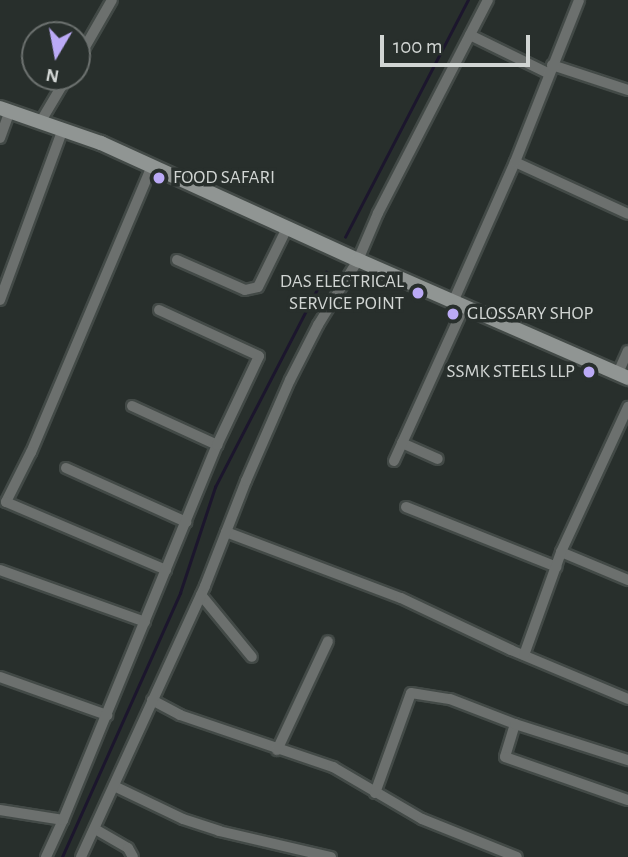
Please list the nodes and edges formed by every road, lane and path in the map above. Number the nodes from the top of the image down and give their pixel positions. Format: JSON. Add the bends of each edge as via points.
{"nodes":[{"id":1,"x":112,"y":0,"type":"edge"},
{"id":2,"x":488,"y":0,"type":"edge"},
{"id":3,"x":579,"y":0,"type":"edge"},
{"id":4,"x":470,"y":35,"type":"junction"},
{"id":5,"x":91,"y":37,"type":"edge"},
{"id":6,"x":550,"y":69,"type":"junction"},
{"id":7,"x":628,"y":90,"type":"edge"},
{"id":8,"x":59,"y":91,"type":"edge"},
{"id":9,"x":5,"y":109,"type":"edge"},
{"id":10,"x":41,"y":121,"type":"junction"},
{"id":11,"x":63,"y":129,"type":"junction"},
{"id":12,"x":0,"y":138,"type":"edge"},
{"id":13,"x":514,"y":162,"type":"junction"},
{"id":14,"x":152,"y":166,"type":"junction"},
{"id":15,"x":628,"y":214,"type":"edge"},
{"id":16,"x":287,"y":228,"type":"junction"},
{"id":17,"x":177,"y":260,"type":"dead end"},
{"id":18,"x":358,"y":260,"type":"junction"},
{"id":19,"x":0,"y":300,"type":"edge"},
{"id":20,"x":458,"y":304,"type":"junction"},
{"id":21,"x":159,"y":310,"type":"dead end"},
{"id":22,"x":628,"y":351,"type":"edge"},
{"id":23,"x":623,"y":376,"type":"edge"},
{"id":24,"x":132,"y":407,"type":"dead end"},
{"id":25,"x":628,"y":407,"type":"edge"},
{"id":26,"x":402,"y":443,"type":"junction"},
{"id":27,"x":218,"y":445,"type":"junction"},
{"id":28,"x":438,"y":459,"type":"dead end"},
{"id":29,"x":394,"y":461,"type":"dead end"},
{"id":30,"x":66,"y":468,"type":"dead end"},
{"id":31,"x":406,"y":507,"type":"dead end"},
{"id":32,"x":186,"y":522,"type":"junction"},
{"id":33,"x":226,"y":532,"type":"junction"},
{"id":34,"x":561,"y":552,"type":"junction"},
{"id":35,"x":557,"y":567,"type":"junction"},
{"id":36,"x":0,"y":570,"type":"edge"},
{"id":37,"x":166,"y":570,"type":"junction"},
{"id":38,"x":628,"y":580,"type":"edge"},
{"id":39,"x":201,"y":595,"type":"junction"},
{"id":40,"x":145,"y":622,"type":"junction"},
{"id":41,"x":328,"y":641,"type":"dead end"},
{"id":42,"x":524,"y":655,"type":"junction"},
{"id":43,"x":253,"y":657,"type":"dead end"},
{"id":44,"x":0,"y":677,"type":"edge"},
{"id":45,"x":628,"y":699,"type":"edge"},
{"id":46,"x":152,"y":700,"type":"junction"},
{"id":47,"x":107,"y":715,"type":"junction"},
{"id":48,"x":515,"y":724,"type":"junction"},
{"id":49,"x":277,"y":750,"type":"junction"},
{"id":50,"x":628,"y":760,"type":"edge"},
{"id":51,"x":114,"y":786,"type":"junction"},
{"id":52,"x":375,"y":793,"type":"junction"},
{"id":53,"x":628,"y":800,"type":"edge"},
{"id":54,"x":0,"y":810,"type":"edge"},
{"id":55,"x":63,"y":820,"type":"junction"},
{"id":56,"x":95,"y":829,"type":"junction"},
{"id":57,"x":46,"y":857,"type":"edge"},
{"id":58,"x":81,"y":857,"type":"edge"},
{"id":59,"x":133,"y":857,"type":"edge"},
{"id":60,"x":331,"y":857,"type":"edge"},
{"id":61,"x":517,"y":857,"type":"edge"}],
"edges":[{"from":1,"to":5,"type":"street"},
{"from":2,"to":4,"type":"street"},
{"from":3,"to":6,"type":"street"},
{"from":4,"to":6,"type":"street"},
{"from":4,"to":18,"type":"street"},
{"from":6,"to":7,"type":"street"},
{"from":6,"to":13,"type":"street"},
{"from":8,"to":10,"type":"street"},
{"from":9,"to":10,"type":"street"},
{"from":9,"to":12,"type":"street"},
{"from":10,"to":11,"type":"street"},
{"from":11,"to":14,"type":"street"},
{"from":11,"to":19,"type":"street"},
{"from":13,"to":15,"type":"street"},
{"from":13,"to":20,"type":"street"},
{"from":14,"to":16,"type":"street"},
{"from":14,"to":37,"type":"street","via":[[6,502]]},
{"from":16,"to":17,"type":"street","via":[[258,287],[245,289]]},
{"from":16,"to":18,"type":"street"},
{"from":18,"to":20,"type":"street"},
{"from":18,"to":33,"type":"street","via":[[290,380]]},
{"from":20,"to":23,"type":"street"},
{"from":20,"to":26,"type":"street"},
{"from":21,"to":27,"type":"street","via":[[259,356]]},
{"from":22,"to":23,"type":"street"},
{"from":24,"to":27,"type":"street"},
{"from":25,"to":34,"type":"street"},
{"from":26,"to":28,"type":"street"},
{"from":26,"to":29,"type":"street"},
{"from":27,"to":32,"type":"street"},
{"from":30,"to":32,"type":"street"},
{"from":31,"to":35,"type":"street"},
{"from":32,"to":37,"type":"street"},
{"from":33,"to":39,"type":"street"},
{"from":33,"to":42,"type":"street","via":[[401,598]]},
{"from":34,"to":35,"type":"street"},
{"from":34,"to":38,"type":"street"},
{"from":35,"to":42,"type":"street"},
{"from":36,"to":40,"type":"street"},
{"from":37,"to":40,"type":"street"},
{"from":39,"to":43,"type":"street"},
{"from":39,"to":46,"type":"street"},
{"from":40,"to":47,"type":"street"},
{"from":41,"to":49,"type":"street"},
{"from":42,"to":45,"type":"street"},
{"from":44,"to":47,"type":"street"},
{"from":46,"to":49,"type":"street","via":[[180,715]]},
{"from":46,"to":51,"type":"street"},
{"from":47,"to":55,"type":"street"},
{"from":48,"to":50,"type":"street"},
{"from":48,"to":52,"type":"street","via":[[450,699],[411,693]]},
{"from":48,"to":53,"type":"street","via":[[505,757]]},
{"from":49,"to":52,"type":"street","via":[[332,768]]},
{"from":51,"to":56,"type":"street"},
{"from":51,"to":60,"type":"street","via":[[219,831]]},
{"from":52,"to":61,"type":"street","via":[[422,819]]},
{"from":54,"to":55,"type":"street"},
{"from":55,"to":57,"type":"street"},
{"from":56,"to":58,"type":"street"},
{"from":56,"to":59,"type":"street","via":[[128,848]]}]}
